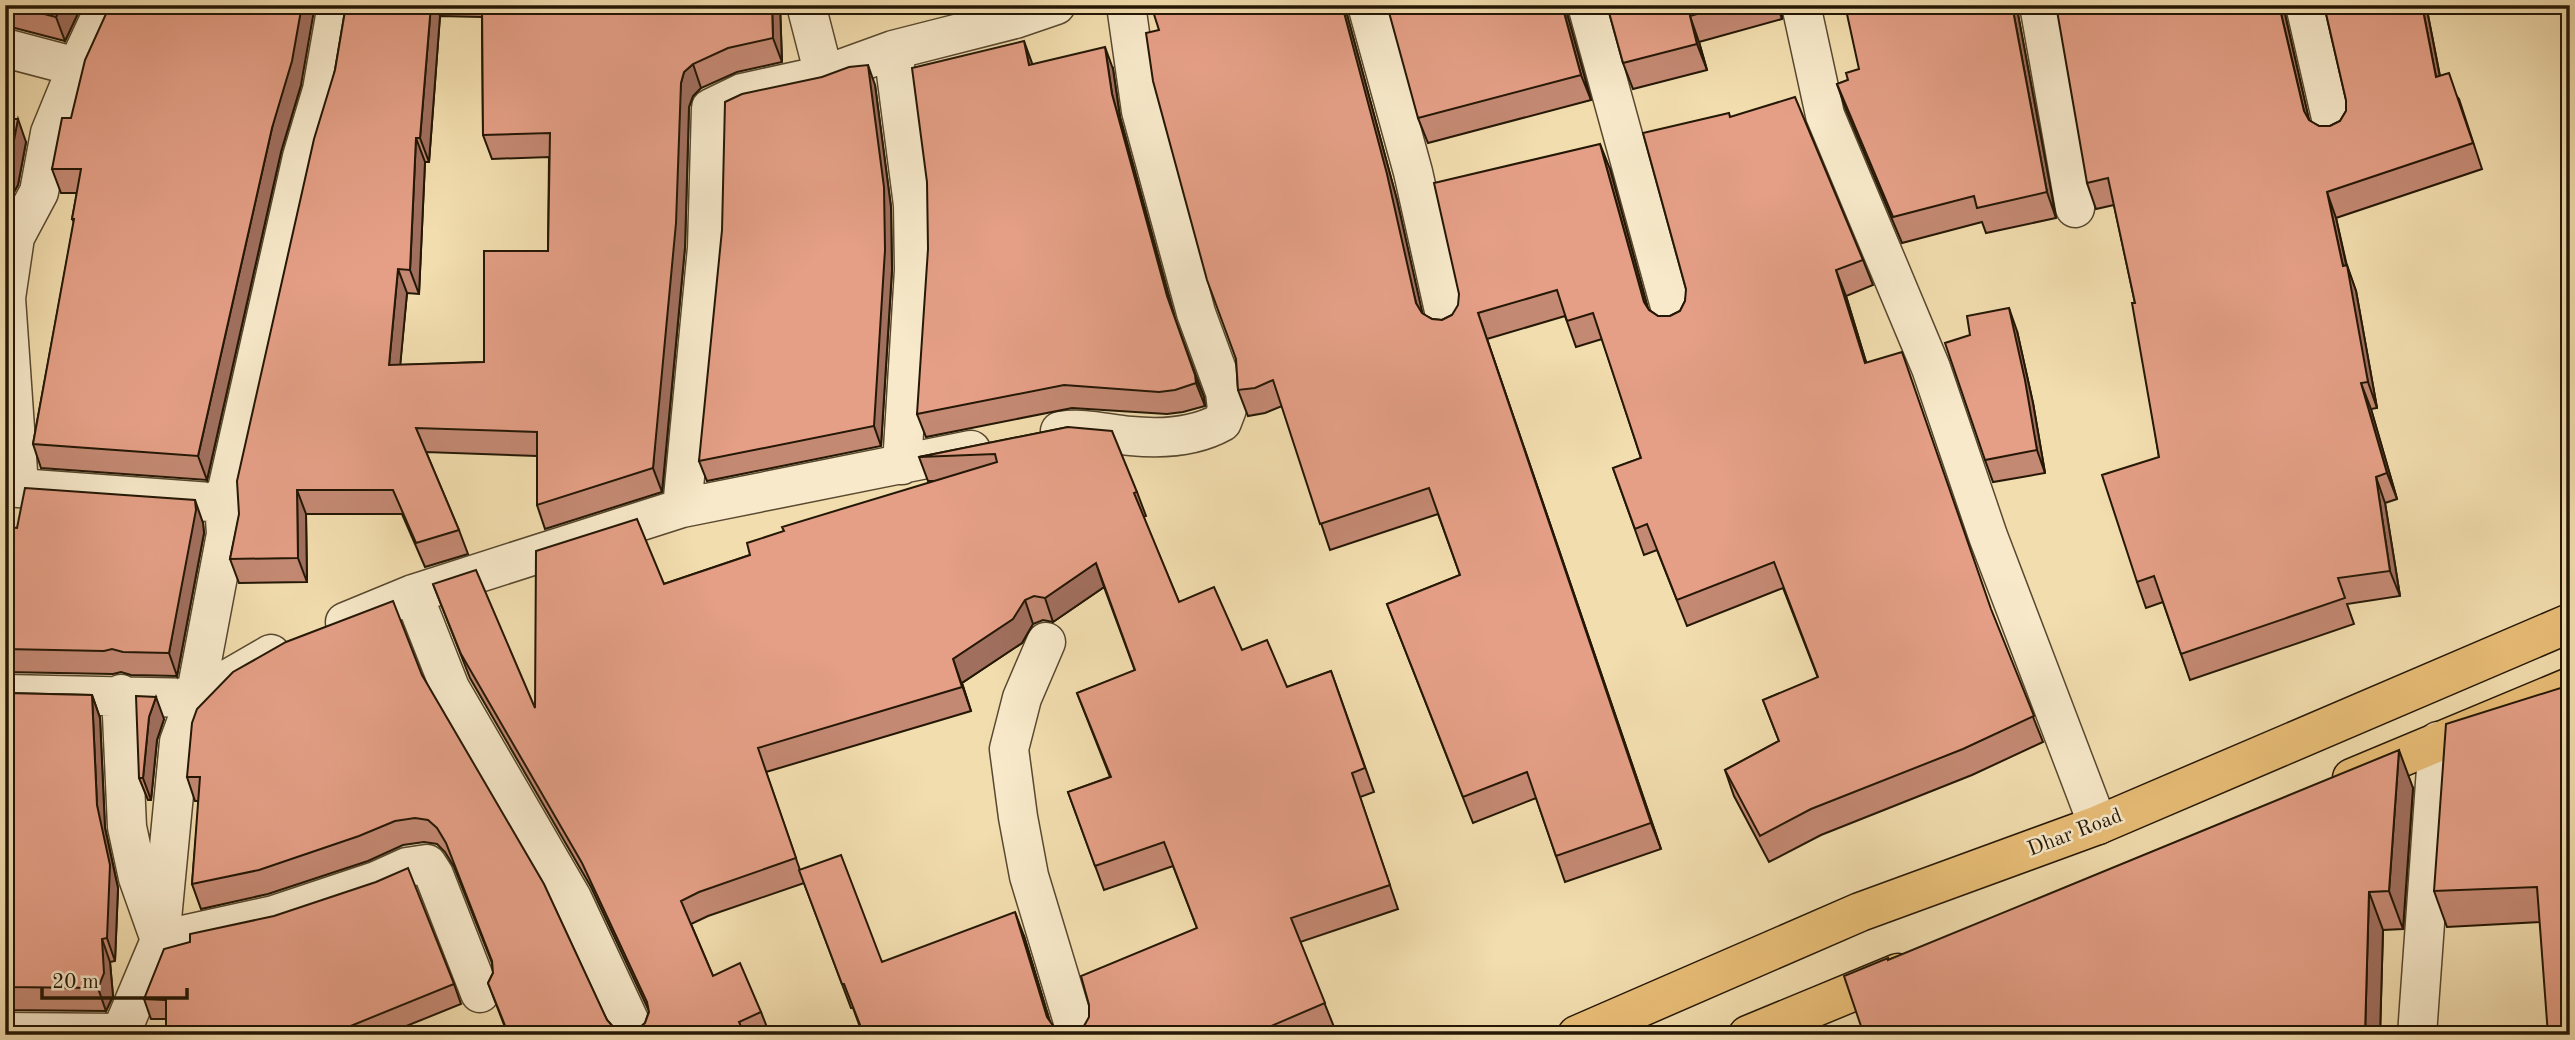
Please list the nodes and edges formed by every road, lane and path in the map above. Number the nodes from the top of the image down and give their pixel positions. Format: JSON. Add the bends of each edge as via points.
{"nodes":[{"id":1,"x":106,"y":5,"type":"edge"},
{"id":2,"x":337,"y":5,"type":"edge"},
{"id":3,"x":806,"y":5,"type":"edge"},
{"id":4,"x":1056,"y":5,"type":"edge"},
{"id":5,"x":1126,"y":5,"type":"edge"},
{"id":6,"x":1367,"y":5,"type":"edge"},
{"id":7,"x":1587,"y":5,"type":"edge"},
{"id":8,"x":1801,"y":5,"type":"edge"},
{"id":9,"x":2039,"y":5,"type":"edge"},
{"id":10,"x":2305,"y":5,"type":"edge"},
{"id":11,"x":5,"y":48,"type":"edge"},
{"id":12,"x":893,"y":50,"type":"junction"},
{"id":13,"x":76,"y":67,"type":"junction"},
{"id":14,"x":824,"y":75,"type":"junction"},
{"id":15,"x":2334,"y":131,"type":"edge"},
{"id":16,"x":2075,"y":208,"type":"dead end"},
{"id":17,"x":1674,"y":321,"type":"edge"},
{"id":18,"x":1447,"y":324,"type":"edge"},
{"id":19,"x":902,"y":465,"type":"junction"},
{"id":20,"x":12,"y":487,"type":"edge"},
{"id":21,"x":224,"y":503,"type":"junction"},
{"id":22,"x":682,"y":508,"type":"junction"},
{"id":23,"x":413,"y":594,"type":"junction"},
{"id":24,"x":2570,"y":623,"type":"edge"},
{"id":25,"x":1046,"y":642,"type":"dead end"},
{"id":26,"x":2570,"y":687,"type":"edge"},
{"id":27,"x":5,"y":694,"type":"edge"},
{"id":28,"x":121,"y":694,"type":"junction"},
{"id":29,"x":195,"y":698,"type":"junction"},
{"id":30,"x":2438,"y":741,"type":"junction"},
{"id":31,"x":2324,"y":790,"type":"edge"},
{"id":32,"x":2098,"y":825,"type":"junction"},
{"id":33,"x":160,"y":940,"type":"junction"},
{"id":34,"x":1932,"y":959,"type":"edge"},
{"id":35,"x":480,"y":993,"type":"dead end"},
{"id":36,"x":5,"y":1032,"type":"edge"},
{"id":37,"x":121,"y":1034,"type":"edge"},
{"id":38,"x":636,"y":1035,"type":"edge"},
{"id":39,"x":1077,"y":1035,"type":"edge"},
{"id":40,"x":1577,"y":1035,"type":"edge"},
{"id":41,"x":1748,"y":1035,"type":"edge"},
{"id":42,"x":2417,"y":1035,"type":"edge"}],
"edges":[{"from":1,"to":13,"type":"street"},
{"from":2,"to":21,"type":"street","via":[[322,90],[302,157]]},
{"from":3,"to":14,"type":"street"},
{"from":4,"to":12,"type":"street"},
{"from":5,"to":19,"type":"street","via":[[1140,111],[1196,313],[1226,392],[1222,422],[1178,436],[1076,429]]},
{"from":6,"to":18,"type":"street","via":[[1413,172]]},
{"from":7,"to":17,"type":"street"},
{"from":8,"to":32,"type":"street","via":[[1825,115],[1931,368],[1988,536]]},
{"from":9,"to":16,"type":"street"},
{"from":10,"to":15,"type":"street"},
{"from":11,"to":13,"type":"street"},
{"from":12,"to":14,"type":"street"},
{"from":12,"to":19,"type":"street","via":[[912,205],[914,270]]},
{"from":13,"to":20,"type":"street","via":[[50,133],[38,192],[15,237],[6,298]]},
{"from":14,"to":22,"type":"street","via":[[742,93],[711,108],[707,248]]},
{"from":19,"to":22,"type":"street"},
{"from":20,"to":21,"type":"street"},
{"from":21,"to":29,"type":"street","via":[[226,534]]},
{"from":22,"to":23,"type":"street"},
{"from":23,"to":29,"type":"street","via":[[304,638]]},
{"from":23,"to":38,"type":"street","via":[[450,688],[572,898]]},
{"from":24,"to":32,"type":"main road","name":"Dhar Road"},
{"from":25,"to":39,"type":"street","via":[[1022,698],[1009,749],[1030,876]]},
{"from":26,"to":30,"type":"main road"},
{"from":27,"to":28,"type":"street"},
{"from":28,"to":29,"type":"street"},
{"from":28,"to":33,"type":"street","via":[[127,827],[138,878]]},
{"from":29,"to":33,"type":"street","via":[[179,742]]},
{"from":30,"to":31,"type":"main road"},
{"from":30,"to":42,"type":"street"},
{"from":32,"to":40,"type":"main road","name":"Dhar Road","via":[[1860,912]]},
{"from":33,"to":35,"type":"street","via":[[274,915],[427,864]]},
{"from":33,"to":37,"type":"street"},
{"from":34,"to":41,"type":"main road"},
{"from":36,"to":37,"type":"street"}]}
